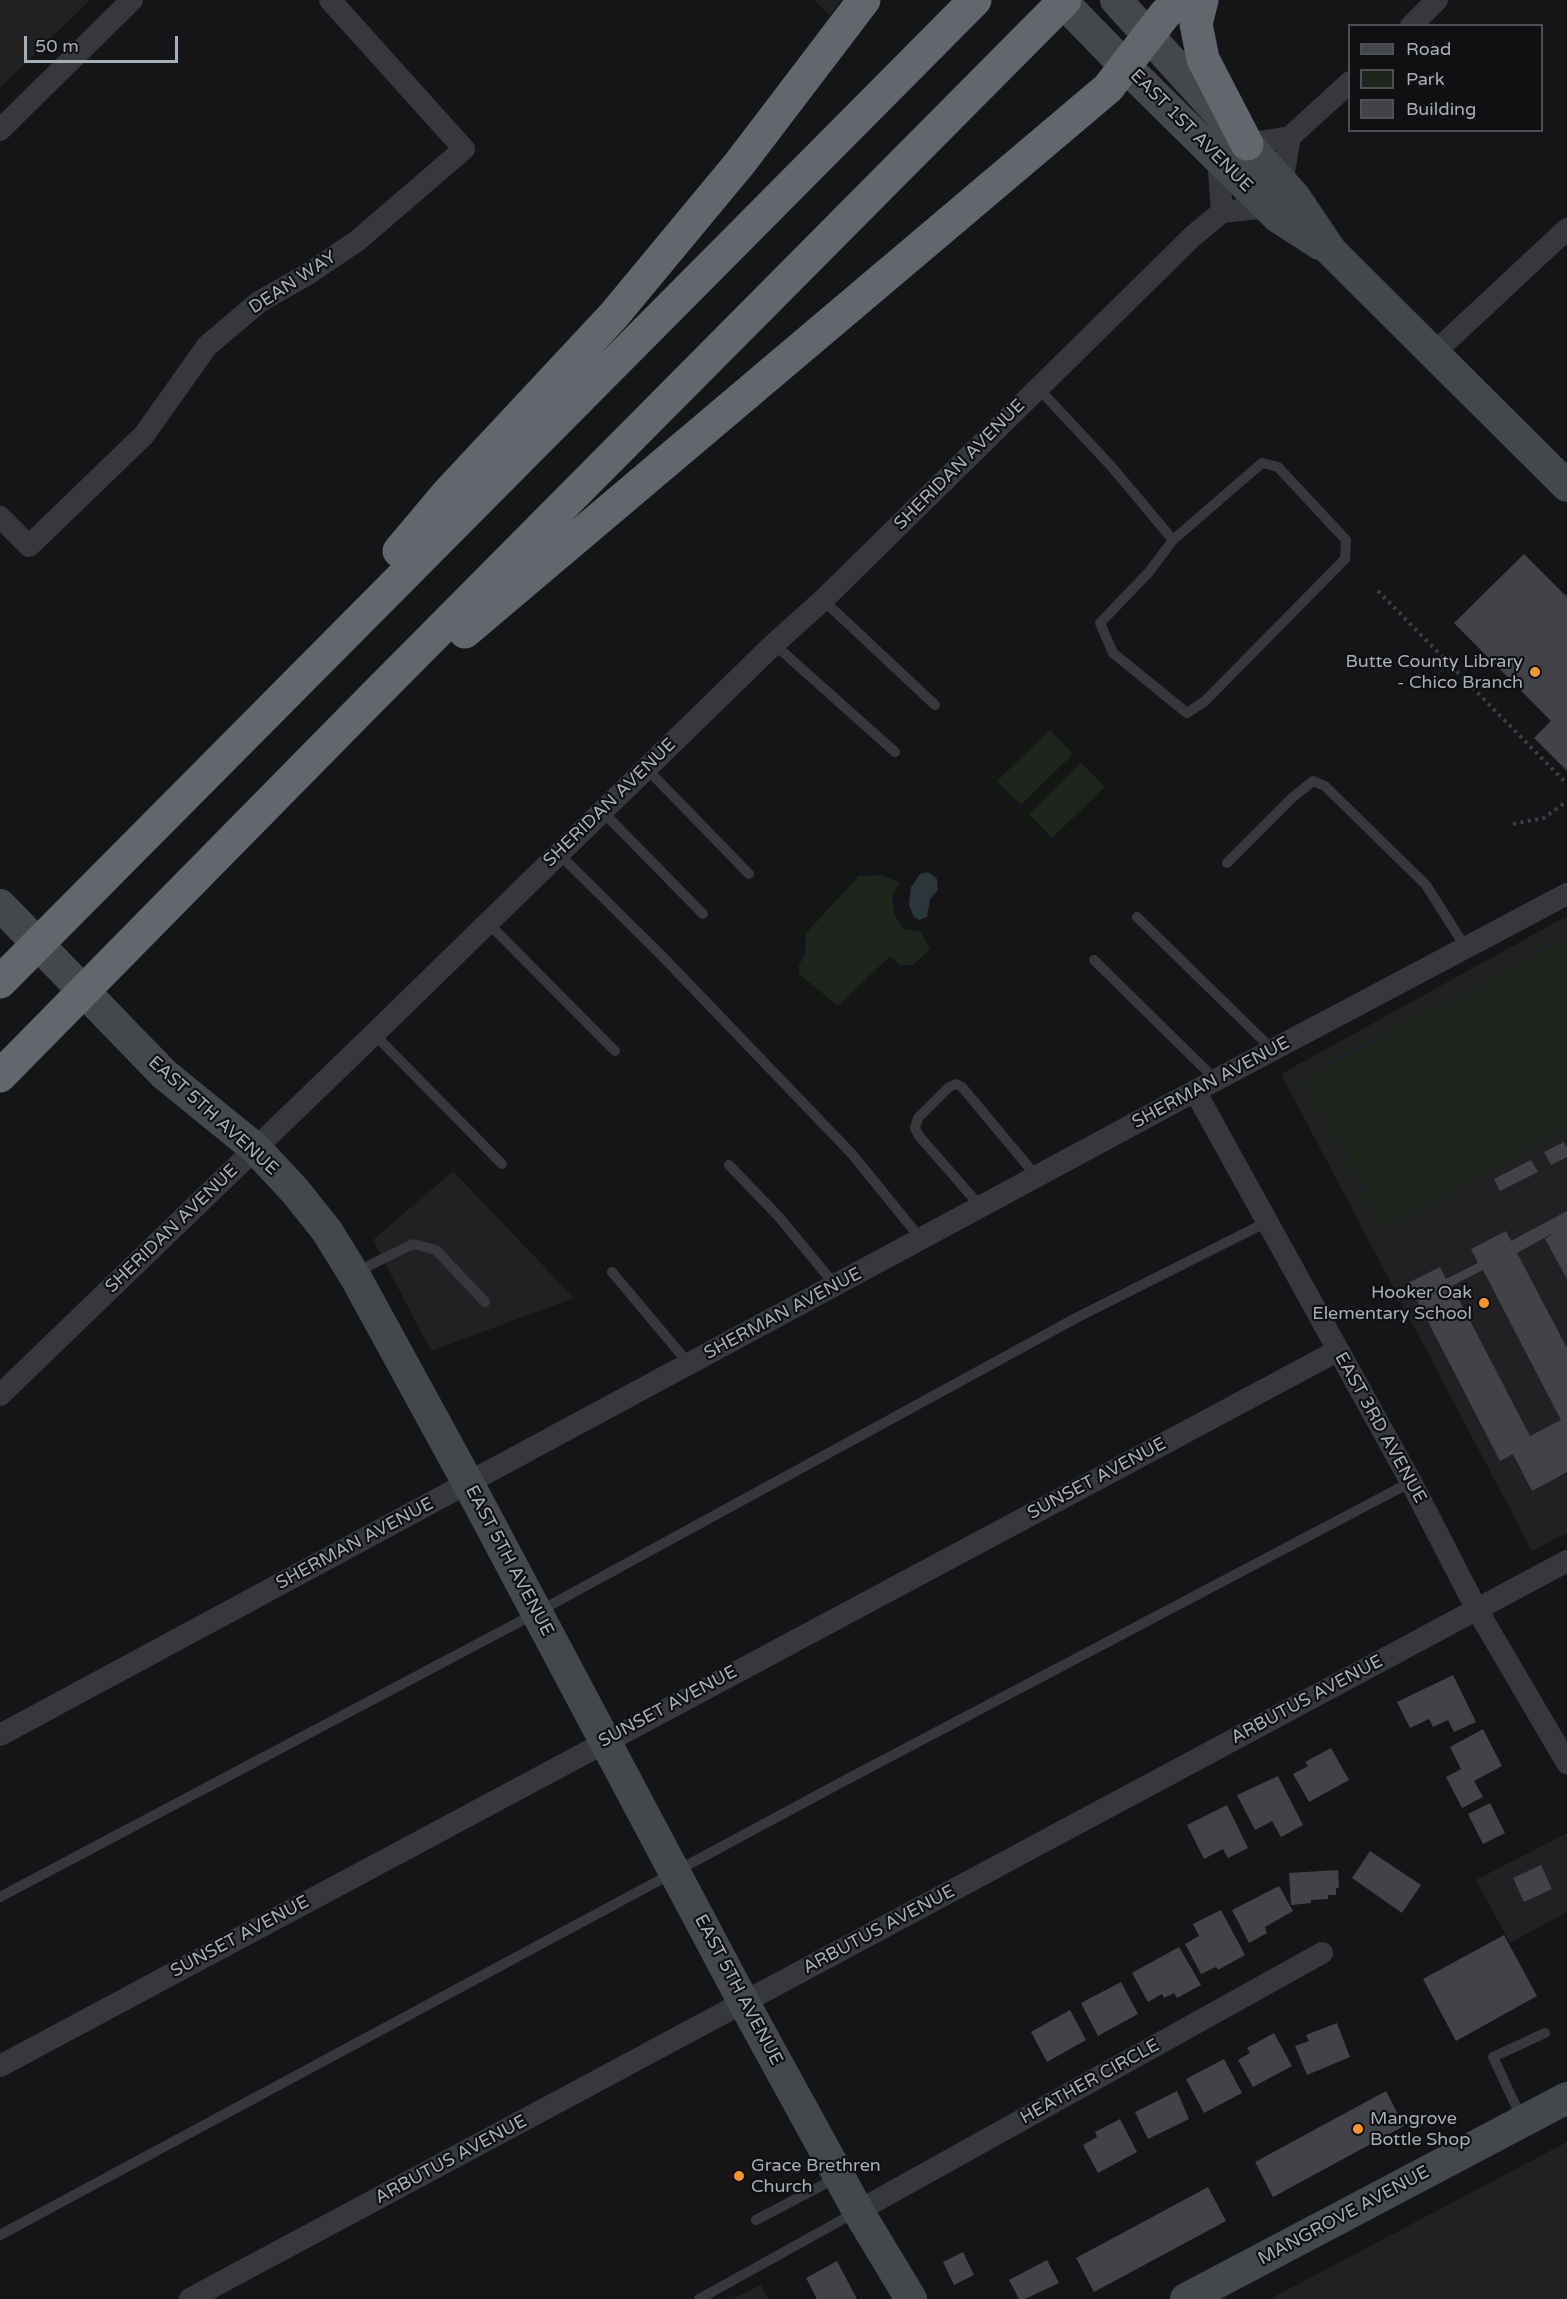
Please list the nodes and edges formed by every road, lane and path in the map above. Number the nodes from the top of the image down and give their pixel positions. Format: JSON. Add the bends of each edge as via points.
{"nodes":[{"id":1,"x":132,"y":0,"type":"edge"},
{"id":2,"x":330,"y":0,"type":"edge"},
{"id":3,"x":864,"y":0,"type":"edge"},
{"id":4,"x":1063,"y":0,"type":"edge"},
{"id":5,"x":1116,"y":0,"type":"edge"},
{"id":6,"x":1180,"y":0,"type":"edge"},
{"id":7,"x":1202,"y":0,"type":"edge"},
{"id":8,"x":1437,"y":0,"type":"edge"},
{"id":9,"x":969,"y":6,"type":"edge"},
{"id":10,"x":1412,"y":24,"type":"edge"},
{"id":11,"x":1149,"y":36,"type":"junction"},
{"id":12,"x":1124,"y":65,"type":"junction"},
{"id":13,"x":1348,"y":84,"type":"edge"},
{"id":14,"x":0,"y":130,"type":"edge"},
{"id":15,"x":1290,"y":137,"type":"junction"},
{"id":16,"x":1247,"y":144,"type":"junction"},
{"id":17,"x":1218,"y":158,"type":"junction"},
{"id":18,"x":1275,"y":195,"type":"junction"},
{"id":19,"x":1222,"y":212,"type":"junction"},
{"id":20,"x":1567,"y":229,"type":"edge"},
{"id":21,"x":1434,"y":353,"type":"junction"},
{"id":22,"x":1038,"y":388,"type":"junction"},
{"id":23,"x":1567,"y":486,"type":"edge"},
{"id":24,"x":0,"y":517,"type":"edge"},
{"id":25,"x":1173,"y":540,"type":"junction"},
{"id":26,"x":1378,"y":591,"type":"dead end"},
{"id":27,"x":823,"y":600,"type":"junction"},
{"id":28,"x":335,"y":643,"type":"junction"},
{"id":29,"x":774,"y":644,"type":"junction"},
{"id":30,"x":371,"y":699,"type":"junction"},
{"id":31,"x":935,"y":705,"type":"dead end"},
{"id":32,"x":896,"y":752,"type":"dead end"},
{"id":33,"x":646,"y":768,"type":"junction"},
{"id":34,"x":1567,"y":785,"type":"edge"},
{"id":35,"x":1567,"y":801,"type":"edge"},
{"id":36,"x":602,"y":811,"type":"junction"},
{"id":37,"x":1513,"y":824,"type":"dead end"},
{"id":38,"x":558,"y":853,"type":"junction"},
{"id":39,"x":1227,"y":862,"type":"dead end"},
{"id":40,"x":748,"y":874,"type":"dead end"},
{"id":41,"x":1567,"y":894,"type":"edge"},
{"id":42,"x":0,"y":905,"type":"edge"},
{"id":43,"x":703,"y":914,"type":"dead end"},
{"id":44,"x":1137,"y":917,"type":"dead end"},
{"id":45,"x":488,"y":924,"type":"junction"},
{"id":46,"x":1466,"y":948,"type":"junction"},
{"id":47,"x":1094,"y":960,"type":"dead end"},
{"id":48,"x":0,"y":981,"type":"edge"},
{"id":49,"x":374,"y":1034,"type":"junction"},
{"id":50,"x":1273,"y":1050,"type":"junction"},
{"id":51,"x":615,"y":1051,"type":"dead end"},
{"id":52,"x":0,"y":1076,"type":"edge"},
{"id":53,"x":1217,"y":1080,"type":"junction"},
{"id":54,"x":1195,"y":1091,"type":"junction"},
{"id":55,"x":256,"y":1149,"type":"junction"},
{"id":56,"x":502,"y":1164,"type":"dead end"},
{"id":57,"x":729,"y":1165,"type":"dead end"},
{"id":58,"x":1037,"y":1177,"type":"junction"},
{"id":59,"x":981,"y":1207,"type":"junction"},
{"id":60,"x":1267,"y":1222,"type":"junction"},
{"id":61,"x":921,"y":1239,"type":"junction"},
{"id":62,"x":612,"y":1272,"type":"dead end"},
{"id":63,"x":353,"y":1274,"type":"junction"},
{"id":64,"x":835,"y":1285,"type":"junction"},
{"id":65,"x":485,"y":1302,"type":"dead end"},
{"id":66,"x":1337,"y":1351,"type":"junction"},
{"id":67,"x":689,"y":1364,"type":"junction"},
{"id":68,"x":0,"y":1395,"type":"edge"},
{"id":69,"x":1411,"y":1482,"type":"junction"},
{"id":70,"x":468,"y":1483,"type":"junction"},
{"id":71,"x":1567,"y":1561,"type":"edge"},
{"id":72,"x":1476,"y":1608,"type":"junction"},
{"id":73,"x":536,"y":1613,"type":"junction"},
{"id":74,"x":0,"y":1735,"type":"edge"},
{"id":75,"x":605,"y":1741,"type":"junction"},
{"id":76,"x":1567,"y":1763,"type":"edge"},
{"id":77,"x":676,"y":1873,"type":"junction"},
{"id":78,"x":0,"y":1897,"type":"edge"},
{"id":79,"x":1322,"y":1953,"type":"dead end"},
{"id":80,"x":744,"y":2003,"type":"junction"},
{"id":81,"x":1545,"y":2033,"type":"dead end"},
{"id":82,"x":0,"y":2066,"type":"edge"},
{"id":83,"x":1567,"y":2098,"type":"edge"},
{"id":84,"x":1523,"y":2122,"type":"junction"},
{"id":85,"x":839,"y":2176,"type":"junction"},
{"id":86,"x":858,"y":2211,"type":"junction"},
{"id":87,"x":756,"y":2220,"type":"dead end"},
{"id":88,"x":0,"y":2235,"type":"edge"},
{"id":89,"x":190,"y":2299,"type":"edge"},
{"id":90,"x":699,"y":2299,"type":"edge"},
{"id":91,"x":911,"y":2299,"type":"edge"},
{"id":92,"x":1186,"y":2299,"type":"edge"}],
"edges":[{"from":1,"to":14,"type":"street"},
{"from":2,"to":24,"type":"street","name":"DEAN WAY","via":[[464,149],[357,241],[259,302],[207,346],[144,435],[29,546]]},
{"from":3,"to":28,"type":"highway","via":[[740,163],[614,315],[446,495],[356,600]]},
{"from":4,"to":12,"type":"street","name":"EAST 1ST AVENUE"},
{"from":4,"to":30,"type":"highway"},
{"from":5,"to":11,"type":"street","name":"EAST 1ST AVENUE"},
{"from":6,"to":11,"type":"highway"},
{"from":7,"to":16,"type":"highway","via":[[1196,24],[1203,59]]},
{"from":8,"to":10,"type":"street"},
{"from":9,"to":28,"type":"highway"},
{"from":11,"to":12,"type":"highway"},
{"from":11,"to":16,"type":"street","name":"EAST 1ST AVENUE"},
{"from":12,"to":17,"type":"street","name":"EAST 1ST AVENUE"},
{"from":12,"to":30,"type":"highway","via":[[1108,88],[464,632]]},
{"from":13,"to":15,"type":"street"},
{"from":15,"to":16,"type":"street"},
{"from":15,"to":18,"type":"street"},
{"from":16,"to":18,"type":"street","name":"EAST 1ST AVENUE"},
{"from":17,"to":18,"type":"street","name":"EAST 1ST AVENUE"},
{"from":17,"to":19,"type":"street"},
{"from":18,"to":19,"type":"street"},
{"from":18,"to":21,"type":"street","name":"EAST 1ST AVENUE","via":[[1278,217],[1331,251]]},
{"from":19,"to":22,"type":"street","name":"SHERIDAN AVENUE","via":[[1143,283]]},
{"from":20,"to":21,"type":"street"},
{"from":21,"to":23,"type":"street","name":"EAST 1ST AVENUE"},
{"from":22,"to":25,"type":"lane"},
{"from":22,"to":27,"type":"street","name":"SHERIDAN AVENUE"},
{"from":25,"to":25,"type":"lane","via":[[1149,572],[1100,623],[1113,652],[1187,713],[1205,701],[1345,559],[1346,540],[1278,467],[1262,463]]},
{"from":26,"to":34,"type":"path"},
{"from":27,"to":29,"type":"street","name":"SHERIDAN AVENUE"},
{"from":27,"to":31,"type":"lane"},
{"from":28,"to":48,"type":"highway"},
{"from":29,"to":32,"type":"lane"},
{"from":29,"to":33,"type":"street","name":"SHERIDAN AVENUE"},
{"from":30,"to":52,"type":"highway"},
{"from":33,"to":36,"type":"street","name":"SHERIDAN AVENUE"},
{"from":33,"to":40,"type":"lane"},
{"from":35,"to":37,"type":"path","via":[[1544,818]]},
{"from":36,"to":38,"type":"street","name":"SHERIDAN AVENUE"},
{"from":36,"to":43,"type":"lane"},
{"from":38,"to":45,"type":"street","name":"SHERIDAN AVENUE"},
{"from":38,"to":61,"type":"lane","via":[[852,1154]]},
{"from":39,"to":46,"type":"lane","via":[[1313,781],[1325,786],[1426,885]]},
{"from":41,"to":46,"type":"street","name":"SHERMAN AVENUE"},
{"from":42,"to":55,"type":"street","name":"EAST 5TH AVENUE","via":[[164,1074]]},
{"from":44,"to":50,"type":"lane"},
{"from":45,"to":49,"type":"street","name":"SHERIDAN AVENUE"},
{"from":45,"to":51,"type":"lane"},
{"from":46,"to":50,"type":"street","name":"SHERMAN AVENUE"},
{"from":47,"to":53,"type":"lane"},
{"from":49,"to":55,"type":"street","name":"SHERIDAN AVENUE"},
{"from":49,"to":56,"type":"lane"},
{"from":50,"to":53,"type":"street","name":"SHERMAN AVENUE"},
{"from":53,"to":54,"type":"street","name":"SHERMAN AVENUE"},
{"from":54,"to":58,"type":"street","name":"SHERMAN AVENUE"},
{"from":54,"to":60,"type":"street","name":"EAST 3RD AVENUE"},
{"from":55,"to":63,"type":"street","name":"EAST 5TH AVENUE","via":[[327,1231]]},
{"from":55,"to":68,"type":"street","name":"SHERIDAN AVENUE"},
{"from":57,"to":64,"type":"lane","via":[[779,1216]]},
{"from":58,"to":59,"type":"street","name":"SHERMAN AVENUE"},
{"from":58,"to":59,"type":"lane","via":[[962,1087],[949,1087],[918,1118],[915,1128]]},
{"from":59,"to":61,"type":"street","name":"SHERMAN AVENUE"},
{"from":60,"to":66,"type":"street","name":"EAST 3RD AVENUE"},
{"from":60,"to":73,"type":"lane","via":[[1076,1318]]},
{"from":61,"to":64,"type":"street","name":"SHERMAN AVENUE"},
{"from":62,"to":67,"type":"lane"},
{"from":63,"to":65,"type":"lane","via":[[413,1244],[436,1250]]},
{"from":63,"to":70,"type":"street","name":"EAST 5TH AVENUE"},
{"from":64,"to":67,"type":"street","name":"SHERMAN AVENUE"},
{"from":66,"to":69,"type":"street","name":"EAST 3RD AVENUE"},
{"from":66,"to":75,"type":"street","name":"SUNSET AVENUE"},
{"from":67,"to":70,"type":"street","name":"SHERMAN AVENUE"},
{"from":69,"to":72,"type":"street","name":"EAST 3RD AVENUE"},
{"from":69,"to":77,"type":"lane"},
{"from":70,"to":73,"type":"street","name":"EAST 5TH AVENUE"},
{"from":70,"to":74,"type":"street","name":"SHERMAN AVENUE"},
{"from":71,"to":72,"type":"street","name":"ARBUTUS AVENUE"},
{"from":72,"to":76,"type":"street","name":"EAST 3RD AVENUE"},
{"from":72,"to":80,"type":"street","name":"ARBUTUS AVENUE"},
{"from":73,"to":75,"type":"street","name":"EAST 5TH AVENUE"},
{"from":73,"to":78,"type":"lane"},
{"from":75,"to":77,"type":"street","name":"EAST 5TH AVENUE"},
{"from":75,"to":82,"type":"street","name":"SUNSET AVENUE"},
{"from":77,"to":80,"type":"street","name":"EAST 5TH AVENUE"},
{"from":77,"to":88,"type":"lane"},
{"from":79,"to":86,"type":"street","name":"HEATHER CIRCLE"},
{"from":80,"to":85,"type":"street","name":"EAST 5TH AVENUE"},
{"from":80,"to":89,"type":"street","name":"ARBUTUS AVENUE"},
{"from":81,"to":84,"type":"lane","via":[[1493,2057]]},
{"from":83,"to":84,"type":"street","name":"MANGROVE AVENUE"},
{"from":84,"to":92,"type":"street","name":"MANGROVE AVENUE"},
{"from":85,"to":86,"type":"street","name":"EAST 5TH AVENUE"},
{"from":85,"to":87,"type":"lane"},
{"from":86,"to":90,"type":"lane"},
{"from":86,"to":91,"type":"street","name":"EAST 5TH AVENUE"}]}
